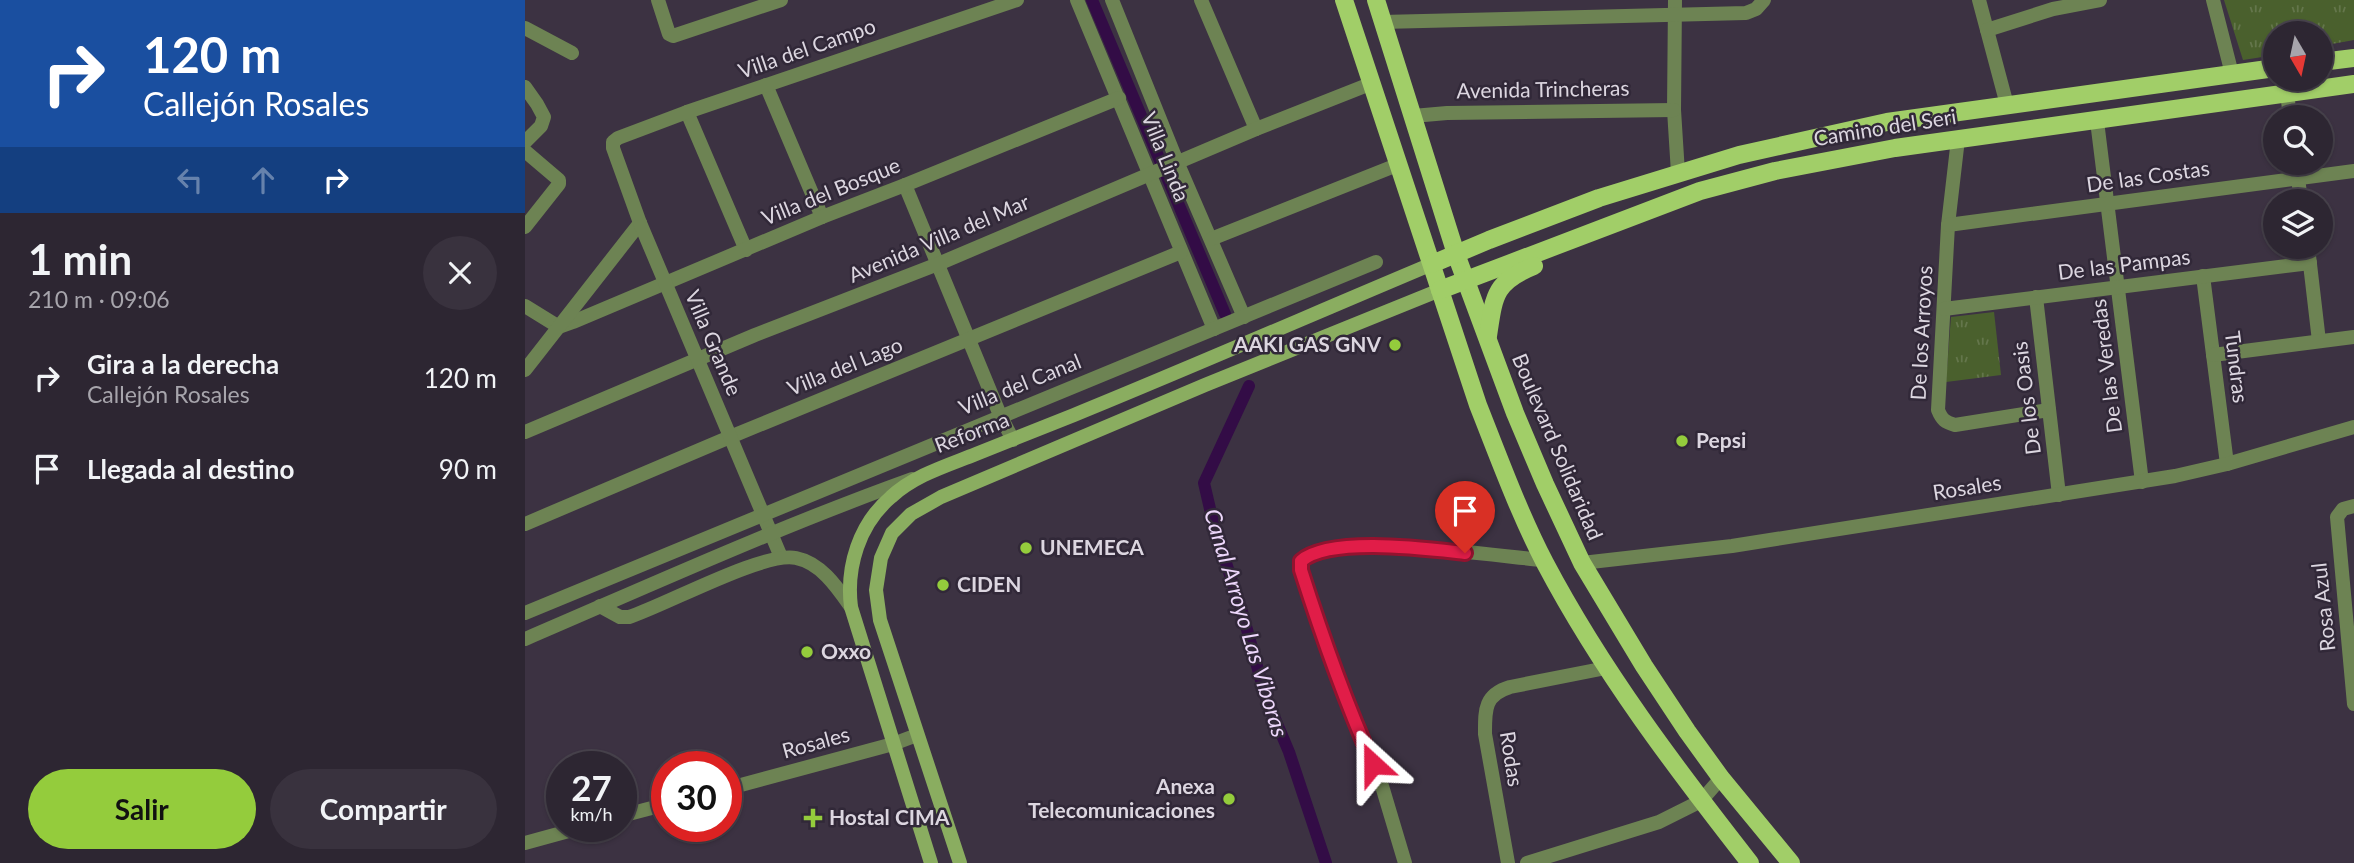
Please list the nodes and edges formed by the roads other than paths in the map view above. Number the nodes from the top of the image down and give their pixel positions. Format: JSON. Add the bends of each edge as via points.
{"nodes":[{"id":1,"x":658,"y":0,"type":"edge"},
{"id":2,"x":781,"y":0,"type":"edge"},
{"id":3,"x":1017,"y":0,"type":"edge"},
{"id":4,"x":1077,"y":0,"type":"edge"},
{"id":5,"x":1112,"y":0,"type":"edge"},
{"id":6,"x":1201,"y":0,"type":"edge"},
{"id":7,"x":1344,"y":0,"type":"edge"},
{"id":8,"x":1376,"y":0,"type":"edge"},
{"id":9,"x":1675,"y":0,"type":"edge"},
{"id":10,"x":1763,"y":0,"type":"edge"},
{"id":11,"x":1979,"y":0,"type":"edge"},
{"id":12,"x":2100,"y":0,"type":"edge"},
{"id":13,"x":2213,"y":0,"type":"edge"},
{"id":14,"x":1675,"y":16,"type":"junction"},
{"id":15,"x":1382,"y":22,"type":"junction"},
{"id":16,"x":525,"y":28,"type":"edge"},
{"id":17,"x":1987,"y":30,"type":"junction"},
{"id":18,"x":572,"y":53,"type":"dead end"},
{"id":19,"x":2354,"y":58,"type":"edge"},
{"id":20,"x":2333,"y":61,"type":"edge"},
{"id":21,"x":2263,"y":70,"type":"edge"},
{"id":22,"x":2232,"y":75,"type":"junction"},
{"id":23,"x":2354,"y":84,"type":"edge"},
{"id":24,"x":766,"y":85,"type":"junction"},
{"id":25,"x":1370,"y":85,"type":"junction"},
{"id":26,"x":525,"y":87,"type":"edge"},
{"id":27,"x":2287,"y":93,"type":"junction"},
{"id":28,"x":1119,"y":98,"type":"junction"},
{"id":29,"x":2007,"y":105,"type":"junction"},
{"id":30,"x":2288,"y":105,"type":"edge"},
{"id":31,"x":1674,"y":110,"type":"junction"},
{"id":32,"x":687,"y":112,"type":"junction"},
{"id":33,"x":1413,"y":116,"type":"junction"},
{"id":34,"x":2097,"y":121,"type":"junction"},
{"id":35,"x":1256,"y":129,"type":"junction"},
{"id":36,"x":1958,"y":139,"type":"junction"},
{"id":37,"x":525,"y":142,"type":"edge"},
{"id":38,"x":613,"y":142,"type":"joint"},
{"id":39,"x":525,"y":151,"type":"edge"},
{"id":40,"x":1177,"y":164,"type":"junction"},
{"id":41,"x":1397,"y":164,"type":"junction"},
{"id":42,"x":2354,"y":171,"type":"edge"},
{"id":43,"x":1678,"y":173,"type":"junction"},
{"id":44,"x":1151,"y":174,"type":"junction"},
{"id":45,"x":2298,"y":175,"type":"edge"},
{"id":46,"x":2298,"y":178,"type":"junction"},
{"id":47,"x":905,"y":185,"type":"junction"},
{"id":48,"x":2299,"y":189,"type":"edge"},
{"id":49,"x":2108,"y":204,"type":"junction"},
{"id":50,"x":822,"y":217,"type":"junction"},
{"id":51,"x":1630,"y":217,"type":"junction"},
{"id":52,"x":640,"y":223,"type":"junction"},
{"id":53,"x":1948,"y":225,"type":"junction"},
{"id":54,"x":525,"y":227,"type":"edge"},
{"id":55,"x":1211,"y":239,"type":"junction"},
{"id":56,"x":746,"y":250,"type":"junction"},
{"id":57,"x":1181,"y":253,"type":"junction"},
{"id":58,"x":1456,"y":254,"type":"junction"},
{"id":59,"x":2310,"y":259,"type":"edge"},
{"id":60,"x":1376,"y":262,"type":"dead end"},
{"id":61,"x":2310,"y":263,"type":"junction"},
{"id":62,"x":938,"y":264,"type":"junction"},
{"id":63,"x":1432,"y":264,"type":"junction"},
{"id":64,"x":2203,"y":276,"type":"junction"},
{"id":65,"x":1466,"y":281,"type":"junction"},
{"id":66,"x":665,"y":283,"type":"junction"},
{"id":67,"x":2119,"y":287,"type":"junction"},
{"id":68,"x":1440,"y":290,"type":"junction"},
{"id":69,"x":2036,"y":297,"type":"junction"},
{"id":70,"x":525,"y":306,"type":"edge"},
{"id":71,"x":1944,"y":309,"type":"junction"},
{"id":72,"x":1244,"y":317,"type":"junction"},
{"id":73,"x":559,"y":327,"type":"junction"},
{"id":74,"x":1214,"y":329,"type":"junction"},
{"id":75,"x":2354,"y":337,"type":"edge"},
{"id":76,"x":969,"y":339,"type":"junction"},
{"id":77,"x":1488,"y":339,"type":"junction"},
{"id":78,"x":2319,"y":341,"type":"junction"},
{"id":79,"x":2213,"y":355,"type":"junction"},
{"id":80,"x":698,"y":361,"type":"junction"},
{"id":81,"x":525,"y":370,"type":"edge"},
{"id":82,"x":2049,"y":410,"type":"junction"},
{"id":83,"x":1076,"y":414,"type":"junction"},
{"id":84,"x":1000,"y":415,"type":"junction"},
{"id":85,"x":2354,"y":427,"type":"edge"},
{"id":86,"x":525,"y":432,"type":"edge"},
{"id":87,"x":1086,"y":435,"type":"junction"},
{"id":88,"x":730,"y":437,"type":"junction"},
{"id":89,"x":1013,"y":440,"type":"junction"},
{"id":90,"x":2227,"y":464,"type":"junction"},
{"id":91,"x":917,"y":477,"type":"junction"},
{"id":92,"x":2142,"y":481,"type":"junction"},
{"id":93,"x":2059,"y":495,"type":"junction"},
{"id":94,"x":2348,"y":508,"type":"edge"},
{"id":95,"x":762,"y":514,"type":"junction"},
{"id":96,"x":525,"y":524,"type":"edge"},
{"id":97,"x":771,"y":534,"type":"junction"},
{"id":98,"x":781,"y":557,"type":"junction"},
{"id":99,"x":1543,"y":560,"type":"junction"},
{"id":100,"x":1581,"y":563,"type":"junction"},
{"id":101,"x":2349,"y":589,"type":"edge"},
{"id":102,"x":600,"y":606,"type":"junction"},
{"id":103,"x":851,"y":607,"type":"junction"},
{"id":104,"x":525,"y":613,"type":"edge"},
{"id":105,"x":525,"y":639,"type":"edge"},
{"id":106,"x":1606,"y":668,"type":"junction"},
{"id":107,"x":2353,"y":668,"type":"edge"},
{"id":108,"x":2354,"y":704,"type":"edge"},
{"id":109,"x":917,"y":735,"type":"junction"},
{"id":110,"x":893,"y":744,"type":"junction"},
{"id":111,"x":1721,"y":778,"type":"junction"},
{"id":112,"x":742,"y":785,"type":"edge"},
{"id":113,"x":1701,"y":801,"type":"junction"},
{"id":114,"x":546,"y":837,"type":"edge"},
{"id":115,"x":525,"y":843,"type":"edge"},
{"id":116,"x":932,"y":863,"type":"edge"},
{"id":117,"x":960,"y":863,"type":"edge"},
{"id":118,"x":1405,"y":863,"type":"edge"},
{"id":119,"x":1508,"y":863,"type":"edge"},
{"id":120,"x":1527,"y":863,"type":"edge"},
{"id":121,"x":1750,"y":863,"type":"edge"},
{"id":122,"x":1791,"y":863,"type":"edge"}],
"edges":[{"from":1,"to":2,"type":"street","via":[[673,36]]},
{"from":3,"to":24,"type":"street","name":"Villa del Campo"},
{"from":4,"to":28,"type":"street","name":"Villa Linda"},
{"from":5,"to":40,"type":"street","name":"Villa Linda"},
{"from":6,"to":35,"type":"street"},
{"from":7,"to":25,"type":"main road"},
{"from":8,"to":15,"type":"main road","name":"Boulevard Solidaridad"},
{"from":9,"to":14,"type":"street"},
{"from":10,"to":14,"type":"street","via":[[1746,13]]},
{"from":11,"to":17,"type":"street"},
{"from":12,"to":17,"type":"street"},
{"from":13,"to":22,"type":"street"},
{"from":14,"to":15,"type":"street"},
{"from":14,"to":31,"type":"street"},
{"from":15,"to":33,"type":"main road","name":"Boulevard Solidaridad"},
{"from":16,"to":18,"type":"street"},
{"from":17,"to":29,"type":"street"},
{"from":19,"to":20,"type":"main road"},
{"from":21,"to":22,"type":"main road","name":"Camino del Seri"},
{"from":22,"to":29,"type":"main road","name":"Camino del Seri"},
{"from":23,"to":27,"type":"main road","name":"Camino del Seri"},
{"from":24,"to":32,"type":"street","name":"Villa del Campo"},
{"from":24,"to":50,"type":"street"},
{"from":25,"to":35,"type":"street","name":"Avenida Villa del Mar"},
{"from":25,"to":41,"type":"main road"},
{"from":26,"to":37,"type":"street","via":[[544,117]]},
{"from":27,"to":30,"type":"street"},
{"from":27,"to":34,"type":"main road","name":"Camino del Seri"},
{"from":28,"to":44,"type":"street","name":"Villa Linda"},
{"from":28,"to":47,"type":"street","name":"Villa del Bosque"},
{"from":29,"to":43,"type":"main road","name":"Camino del Seri","via":[[1887,122]]},
{"from":31,"to":33,"type":"street","name":"Avenida Trincheras"},
{"from":31,"to":43,"type":"street"},
{"from":32,"to":38,"type":"street","name":"Villa del Campo"},
{"from":32,"to":56,"type":"street"},
{"from":33,"to":58,"type":"main road","name":"Boulevard Solidaridad"},
{"from":34,"to":36,"type":"main road","name":"Camino del Seri"},
{"from":34,"to":49,"type":"street","name":"De las Veredas"},
{"from":35,"to":40,"type":"street","name":"Avenida Villa del Mar"},
{"from":36,"to":51,"type":"main road","name":"Camino del Seri","via":[[1775,171],[1700,191]]},
{"from":36,"to":53,"type":"street","name":"De los Arroyos"},
{"from":38,"to":52,"type":"street","name":"Villa Grande"},
{"from":39,"to":54,"type":"street","via":[[559,180]]},
{"from":40,"to":44,"type":"street","name":"Avenida Villa del Mar"},
{"from":40,"to":55,"type":"street","name":"Villa Linda"},
{"from":41,"to":55,"type":"street"},
{"from":41,"to":63,"type":"main road"},
{"from":42,"to":46,"type":"street","name":"De las Costas"},
{"from":43,"to":58,"type":"main road","name":"Camino del Seri"},
{"from":44,"to":57,"type":"street","name":"Villa Linda"},
{"from":44,"to":62,"type":"street","name":"Avenida Villa del Mar"},
{"from":45,"to":46,"type":"street"},
{"from":46,"to":48,"type":"street"},
{"from":46,"to":49,"type":"street","name":"De las Costas"},
{"from":47,"to":50,"type":"street","name":"Villa del Bosque"},
{"from":47,"to":62,"type":"street"},
{"from":49,"to":53,"type":"street","name":"De las Costas"},
{"from":49,"to":67,"type":"street","name":"De las Veredas"},
{"from":50,"to":56,"type":"street","name":"Villa del Bosque"},
{"from":51,"to":65,"type":"main road","name":"Camino del Seri"},
{"from":51,"to":77,"type":"main road","via":[[1591,242],[1507,279],[1492,307]]},
{"from":52,"to":66,"type":"street","name":"Villa Grande"},
{"from":52,"to":73,"type":"street"},
{"from":53,"to":71,"type":"street","name":"De los Arroyos"},
{"from":55,"to":72,"type":"street","name":"Villa Linda"},
{"from":56,"to":66,"type":"street","name":"Villa del Bosque"},
{"from":57,"to":74,"type":"street","name":"Villa Linda"},
{"from":57,"to":76,"type":"street","name":"Villa del Lago"},
{"from":58,"to":63,"type":"main road","name":"Camino del Seri"},
{"from":58,"to":65,"type":"main road","name":"Boulevard Solidaridad"},
{"from":59,"to":61,"type":"street"},
{"from":60,"to":72,"type":"street","name":"Villa del Canal"},
{"from":61,"to":64,"type":"street","name":"De las Pampas"},
{"from":61,"to":78,"type":"street"},
{"from":62,"to":76,"type":"street"},
{"from":62,"to":80,"type":"street","name":"Avenida Villa del Mar"},
{"from":63,"to":68,"type":"main road"},
{"from":63,"to":83,"type":"main road","name":"Reforma"},
{"from":64,"to":67,"type":"street","name":"De las Pampas"},
{"from":64,"to":79,"type":"street","name":"Tundras"},
{"from":65,"to":68,"type":"main road","name":"Camino del Seri"},
{"from":65,"to":77,"type":"main road","name":"Boulevard Solidaridad"},
{"from":66,"to":73,"type":"street","name":"Villa del Bosque"},
{"from":66,"to":80,"type":"street","name":"Villa Grande"},
{"from":67,"to":69,"type":"street","name":"De las Pampas"},
{"from":67,"to":92,"type":"street","name":"De las Veredas"},
{"from":68,"to":87,"type":"main road"},
{"from":68,"to":99,"type":"main road","via":[[1478,405]]},
{"from":69,"to":71,"type":"street","name":"De las Pampas"},
{"from":69,"to":82,"type":"street","name":"De los Oasis"},
{"from":70,"to":73,"type":"street"},
{"from":71,"to":82,"type":"street","name":"De los Arroyos","via":[[1941,418],[1955,425]]},
{"from":72,"to":74,"type":"street","name":"Villa del Canal"},
{"from":73,"to":81,"type":"street"},
{"from":74,"to":84,"type":"street","name":"Villa del Canal"},
{"from":75,"to":78,"type":"street"},
{"from":76,"to":84,"type":"street"},
{"from":76,"to":88,"type":"street","name":"Villa del Lago"},
{"from":77,"to":100,"type":"main road","name":"Boulevard Solidaridad"},
{"from":78,"to":79,"type":"street"},
{"from":79,"to":90,"type":"street","name":"Tundras"},
{"from":80,"to":86,"type":"street","name":"Avenida Villa del Mar"},
{"from":80,"to":88,"type":"street","name":"Villa Grande"},
{"from":82,"to":93,"type":"street","name":"De los Oasis"},
{"from":83,"to":87,"type":"main road"},
{"from":83,"to":89,"type":"main road","name":"Reforma"},
{"from":84,"to":89,"type":"street"},
{"from":84,"to":95,"type":"street","name":"Villa del Canal"},
{"from":85,"to":90,"type":"street","name":"Rosales"},
{"from":87,"to":109,"type":"main road","via":[[925,505],[887,541],[878,573],[877,607]]},
{"from":88,"to":95,"type":"street","name":"Villa Grande"},
{"from":88,"to":96,"type":"street","name":"Villa del Lago"},
{"from":89,"to":91,"type":"main road","name":"Reforma"},
{"from":90,"to":92,"type":"street","name":"Rosales"},
{"from":91,"to":97,"type":"street"},
{"from":91,"to":103,"type":"main road","name":"Reforma","via":[[877,510],[862,535],[853,560]]},
{"from":92,"to":93,"type":"street","name":"Rosales"},
{"from":93,"to":100,"type":"street","name":"Rosales","via":[[1732,546]]},
{"from":94,"to":101,"type":"street","name":"Rosa Azul","via":[[2337,517]]},
{"from":95,"to":97,"type":"street","name":"Villa Grande"},
{"from":95,"to":104,"type":"street","name":"Villa del Canal"},
{"from":97,"to":98,"type":"street","name":"Villa Grande"},
{"from":97,"to":102,"type":"street"},
{"from":98,"to":102,"type":"street","via":[[629,617]]},
{"from":98,"to":103,"type":"street","via":[[815,566]]},
{"from":99,"to":106,"type":"main road"},
{"from":99,"to":118,"type":"street","via":[[1378,546],[1344,547],[1301,561],[1319,625],[1382,786]]},
{"from":100,"to":111,"type":"main road","name":"Boulevard Solidaridad"},
{"from":101,"to":107,"type":"street","name":"Rosa Azul"},
{"from":102,"to":105,"type":"street"},
{"from":103,"to":110,"type":"main road","name":"Reforma"},
{"from":106,"to":113,"type":"main road"},
{"from":106,"to":119,"type":"street","name":"Rodas","via":[[1510,687],[1491,696],[1485,734]]},
{"from":107,"to":108,"type":"street","name":"Rosa Azul"},
{"from":109,"to":110,"type":"street","name":"Rosales"},
{"from":109,"to":117,"type":"main road"},
{"from":110,"to":112,"type":"street","name":"Rosales"},
{"from":110,"to":116,"type":"main road","name":"Reforma"},
{"from":111,"to":113,"type":"street"},
{"from":111,"to":122,"type":"main road","name":"Boulevard Solidaridad"},
{"from":113,"to":120,"type":"street","via":[[1639,830]]},
{"from":113,"to":121,"type":"main road"},
{"from":114,"to":115,"type":"street"}]}
